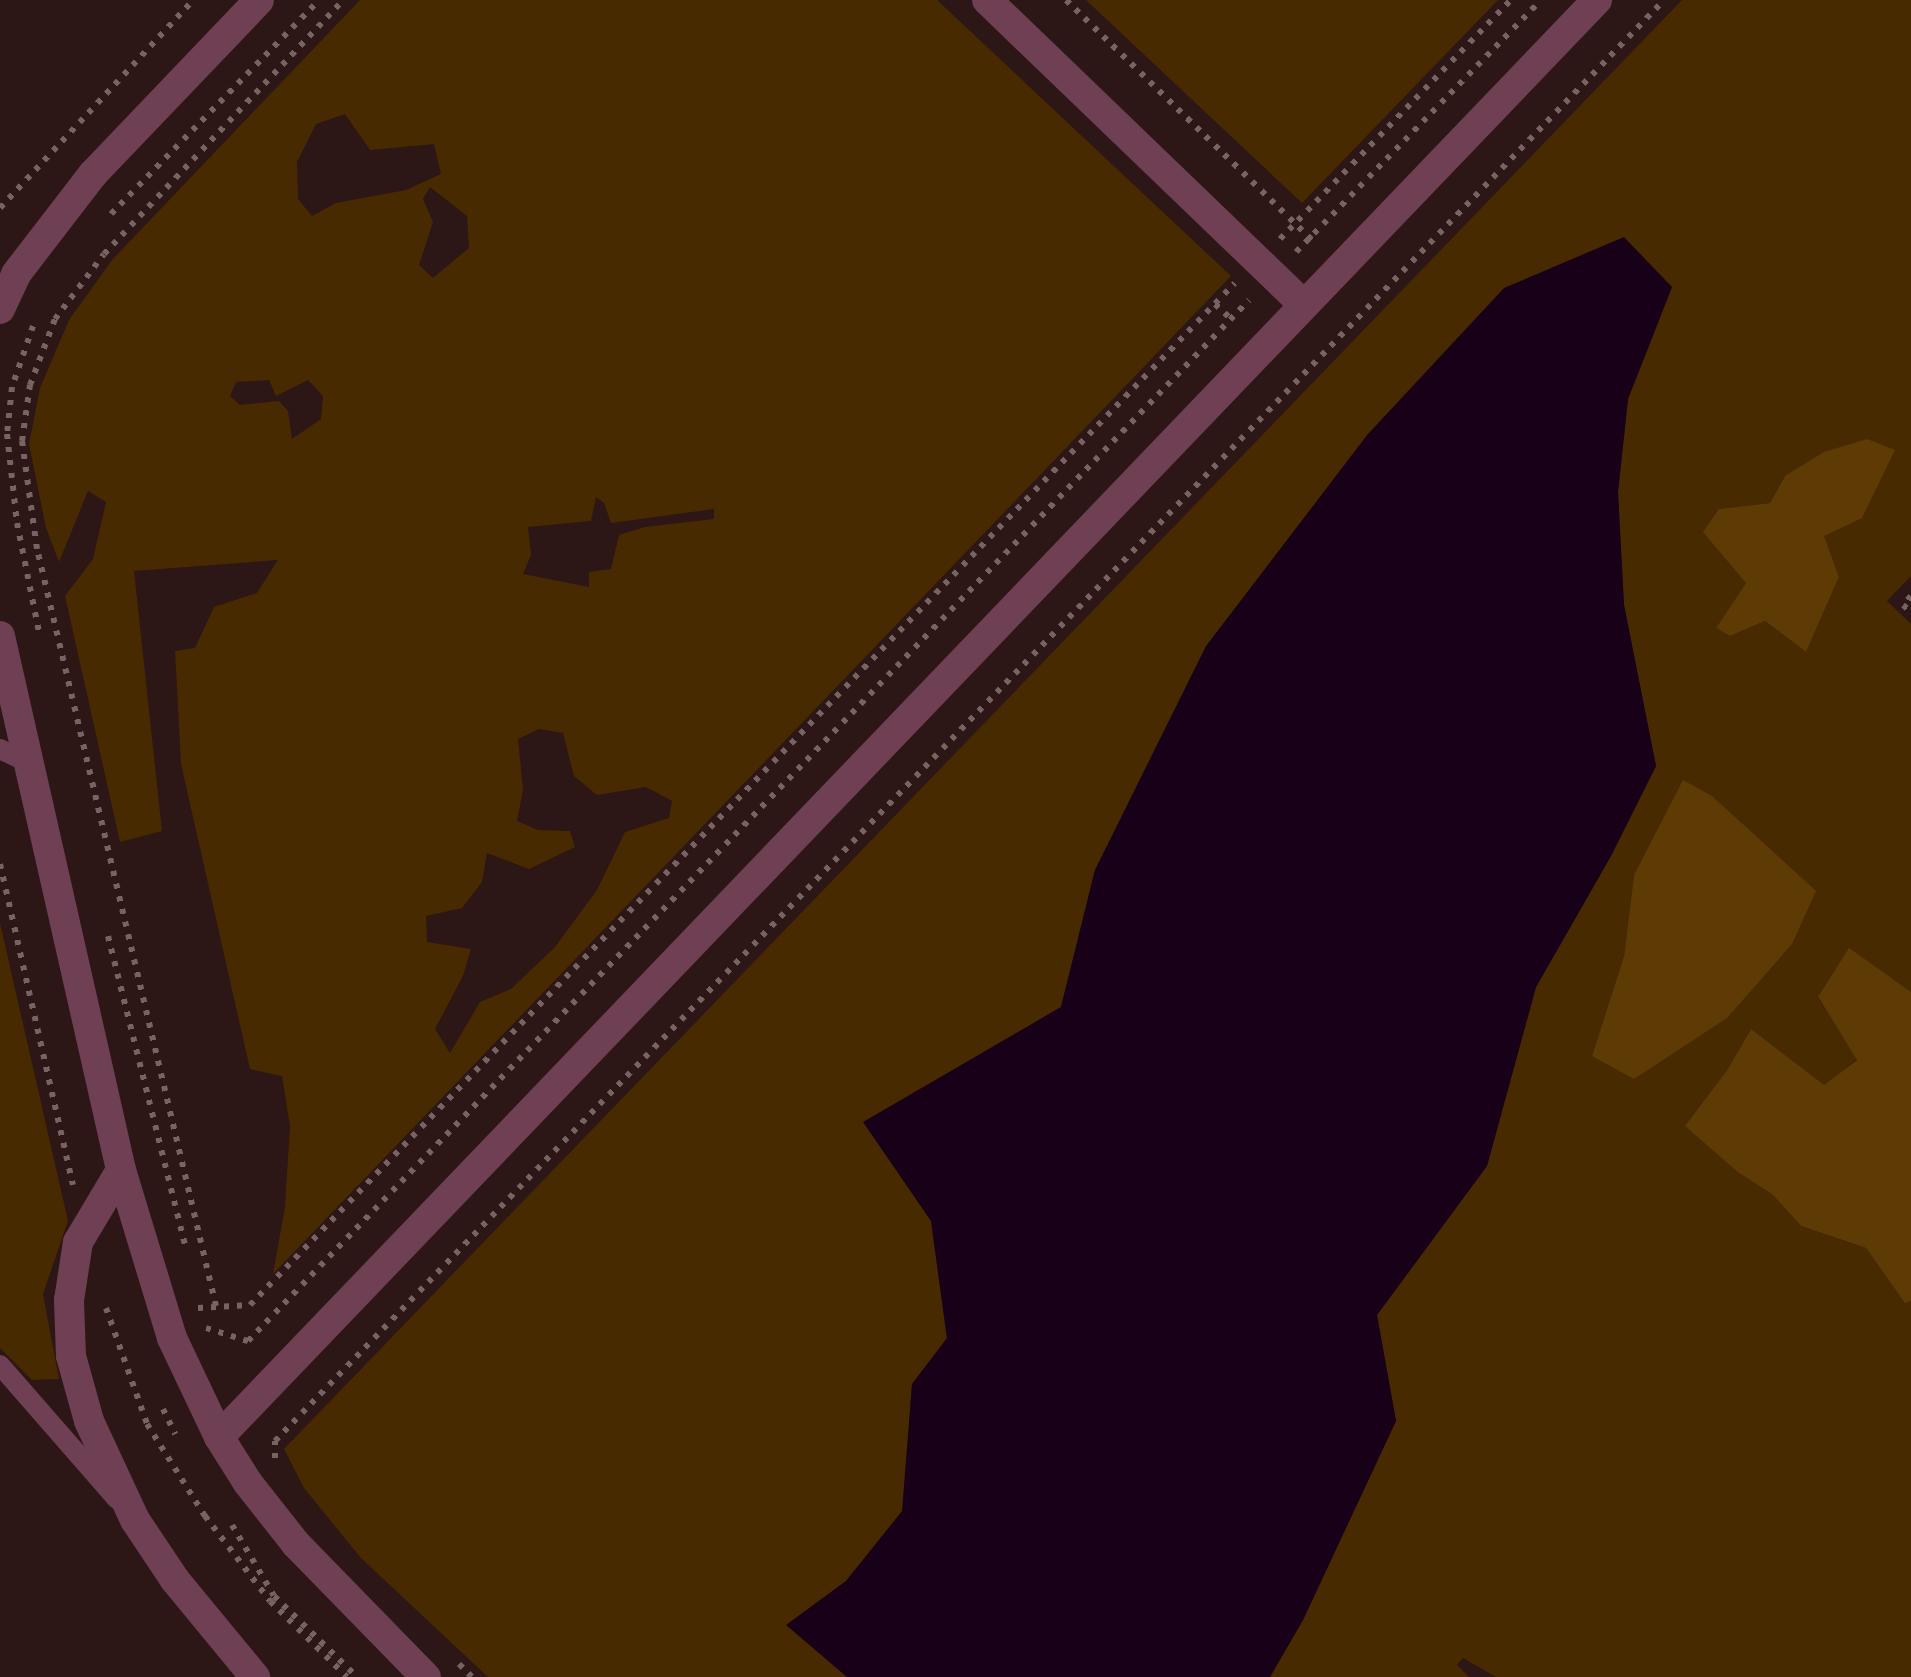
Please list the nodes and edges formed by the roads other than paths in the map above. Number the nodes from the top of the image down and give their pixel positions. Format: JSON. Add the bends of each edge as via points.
{"nodes":[{"id":1,"x":259,"y":0,"type":"edge"},
{"id":2,"x":988,"y":0,"type":"edge"},
{"id":3,"x":1597,"y":0,"type":"edge"},
{"id":4,"x":1304,"y":305,"type":"junction"},
{"id":5,"x":0,"y":309,"type":"edge"},
{"id":6,"x":0,"y":636,"type":"edge"},
{"id":7,"x":13,"y":754,"type":"edge"},
{"id":8,"x":120,"y":1170,"type":"junction"},
{"id":9,"x":0,"y":1365,"type":"edge"},
{"id":10,"x":218,"y":1437,"type":"junction"},
{"id":11,"x":136,"y":1520,"type":"junction"},
{"id":12,"x":255,"y":1677,"type":"edge"},
{"id":13,"x":426,"y":1677,"type":"edge"}],
"edges":[{"from":1,"to":5,"type":"street","via":[[93,174],[16,274]]},
{"from":2,"to":4,"type":"street"},
{"from":3,"to":4,"type":"street"},
{"from":4,"to":10,"type":"street"},
{"from":6,"to":7,"type":"street","via":[[12,675]]},
{"from":7,"to":8,"type":"street"},
{"from":8,"to":10,"type":"street","via":[[172,1338]]},
{"from":8,"to":11,"type":"street","via":[[78,1242],[69,1300],[71,1356],[89,1422]]},
{"from":9,"to":11,"type":"lane"},
{"from":10,"to":13,"type":"street","via":[[296,1544]]},
{"from":11,"to":12,"type":"street","via":[[175,1580]]}]}
